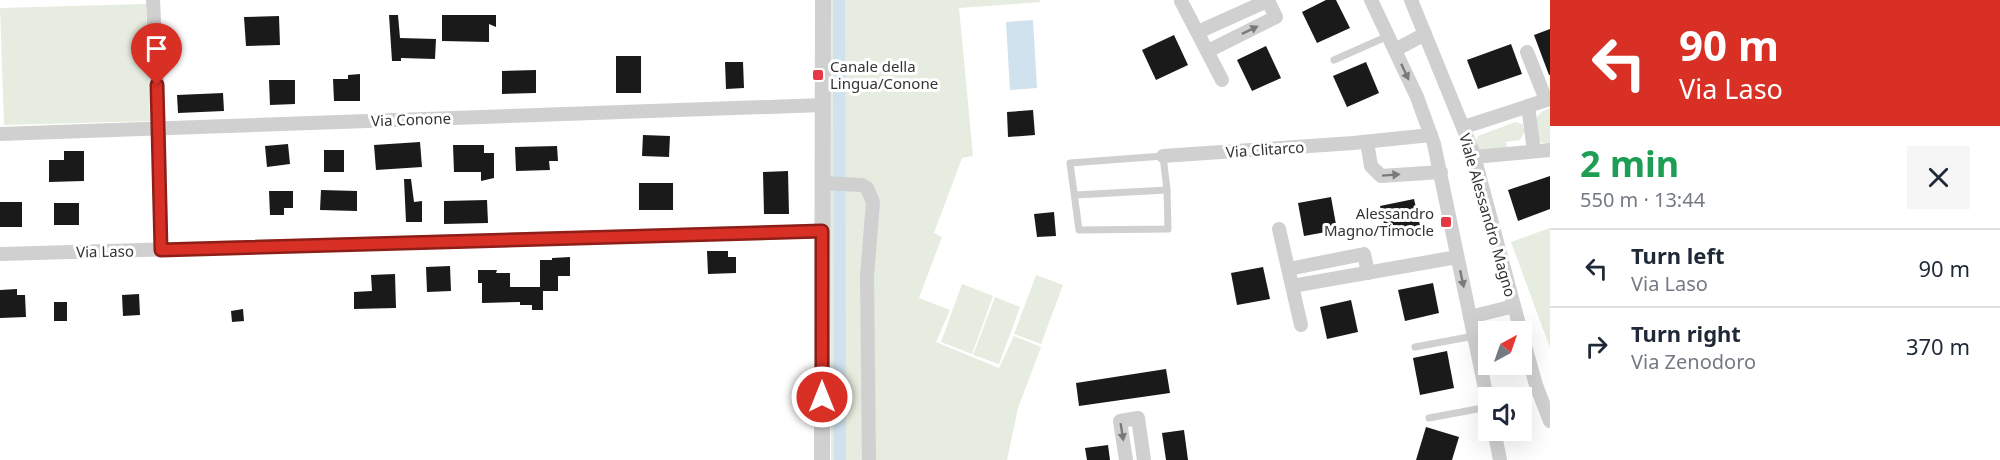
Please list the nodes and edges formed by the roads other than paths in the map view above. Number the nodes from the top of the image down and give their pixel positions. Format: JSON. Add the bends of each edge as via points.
{"nodes":[{"id":1,"x":153,"y":0,"type":"edge"},
{"id":2,"x":823,"y":0,"type":"edge"},
{"id":3,"x":1268,"y":0,"type":"edge"},
{"id":4,"x":1371,"y":0,"type":"edge"},
{"id":5,"x":1411,"y":0,"type":"edge"},
{"id":6,"x":1181,"y":1,"type":"edge"},
{"id":7,"x":1198,"y":32,"type":"junction"},
{"id":8,"x":1425,"y":34,"type":"junction"},
{"id":9,"x":1388,"y":36,"type":"junction"},
{"id":10,"x":1395,"y":50,"type":"junction"},
{"id":11,"x":1208,"y":51,"type":"junction"},
{"id":12,"x":1527,"y":51,"type":"dead end"},
{"id":13,"x":1334,"y":60,"type":"dead end"},
{"id":14,"x":1222,"y":80,"type":"dead end"},
{"id":15,"x":1548,"y":99,"type":"edge"},
{"id":16,"x":823,"y":105,"type":"junction"},
{"id":17,"x":1528,"y":106,"type":"junction"},
{"id":18,"x":1464,"y":127,"type":"junction"},
{"id":19,"x":159,"y":128,"type":"junction"},
{"id":20,"x":0,"y":134,"type":"edge"},
{"id":21,"x":1431,"y":135,"type":"junction"},
{"id":22,"x":1367,"y":142,"type":"junction"},
{"id":23,"x":1550,"y":150,"type":"edge"},
{"id":24,"x":1534,"y":151,"type":"junction"},
{"id":25,"x":1163,"y":156,"type":"junction"},
{"id":26,"x":1474,"y":157,"type":"junction"},
{"id":27,"x":1441,"y":172,"type":"junction"},
{"id":28,"x":828,"y":184,"type":"junction"},
{"id":29,"x":1167,"y":190,"type":"junction"},
{"id":30,"x":1076,"y":195,"type":"junction"},
{"id":31,"x":1279,"y":229,"type":"dead end"},
{"id":32,"x":822,"y":231,"type":"junction"},
{"id":33,"x":161,"y":250,"type":"junction"},
{"id":34,"x":0,"y":254,"type":"edge"},
{"id":35,"x":1457,"y":257,"type":"junction"},
{"id":36,"x":1289,"y":269,"type":"junction"},
{"id":37,"x":1368,"y":273,"type":"junction"},
{"id":38,"x":1293,"y":286,"type":"junction"},
{"id":39,"x":1514,"y":306,"type":"junction"},
{"id":40,"x":1470,"y":317,"type":"junction"},
{"id":41,"x":1518,"y":321,"type":"edge"},
{"id":42,"x":1301,"y":326,"type":"dead end"},
{"id":43,"x":1474,"y":336,"type":"junction"},
{"id":44,"x":1415,"y":348,"type":"dead end"},
{"id":45,"x":1532,"y":371,"type":"edge"},
{"id":46,"x":1484,"y":387,"type":"edge"},
{"id":47,"x":1478,"y":407,"type":"edge"},
{"id":48,"x":1429,"y":418,"type":"dead end"},
{"id":49,"x":1550,"y":421,"type":"edge"},
{"id":50,"x":1493,"y":441,"type":"edge"},
{"id":51,"x":1496,"y":441,"type":"edge"},
{"id":52,"x":822,"y":460,"type":"edge"},
{"id":53,"x":869,"y":460,"type":"edge"},
{"id":54,"x":1126,"y":460,"type":"edge"},
{"id":55,"x":1144,"y":460,"type":"edge"},
{"id":56,"x":1490,"y":460,"type":"edge"},
{"id":57,"x":1500,"y":460,"type":"edge"}],
"edges":[{"from":1,"to":19,"type":"street"},
{"from":2,"to":16,"type":"street"},
{"from":3,"to":7,"type":"street"},
{"from":11,"to":3,"type":"street","one_way":true,"via":[[1276,17]]},
{"from":4,"to":9,"type":"street"},
{"from":5,"to":8,"type":"street","name":"Viale Alessandro Magno"},
{"from":6,"to":7,"type":"street"},
{"from":7,"to":11,"type":"street"},
{"from":8,"to":10,"type":"street"},
{"from":8,"to":18,"type":"street","name":"Viale Alessandro Magno"},
{"from":9,"to":10,"type":"street"},
{"from":9,"to":13,"type":"lane"},
{"from":10,"to":21,"type":"street","one_way":true},
{"from":11,"to":14,"type":"street"},
{"from":12,"to":15,"type":"street"},
{"from":15,"to":17,"type":"street"},
{"from":16,"to":19,"type":"street","name":"Via Conone"},
{"from":16,"to":28,"type":"street"},
{"from":17,"to":18,"type":"street"},
{"from":17,"to":24,"type":"street"},
{"from":18,"to":26,"type":"street","name":"Viale Alessandro Magno"},
{"from":19,"to":20,"type":"street","name":"Via Conone"},
{"from":19,"to":33,"type":"street"},
{"from":21,"to":22,"type":"street","name":"Via Clitarco"},
{"from":21,"to":27,"type":"street"},
{"from":22,"to":25,"type":"street","name":"Via Clitarco"},
{"from":22,"to":27,"type":"street","one_way":true,"via":[[1371,166],[1381,176]]},
{"from":23,"to":24,"type":"street"},
{"from":24,"to":26,"type":"street"},
{"from":25,"to":29,"type":"lane","name":"Via Clitarco"},
{"from":25,"to":30,"type":"lane","name":"Via Clitarco","via":[[1070,164]]},
{"from":26,"to":39,"type":"street","name":"Viale Alessandro Magno"},
{"from":27,"to":35,"type":"street"},
{"from":28,"to":32,"type":"street"},
{"from":28,"to":53,"type":"street","via":[[867,188],[873,202],[867,276]]},
{"from":29,"to":30,"type":"lane"},
{"from":29,"to":30,"type":"lane","name":"Via Clitarco","via":[[1168,229],[1079,230]]},
{"from":31,"to":36,"type":"street"},
{"from":32,"to":33,"type":"street","name":"Via Laso"},
{"from":32,"to":52,"type":"street"},
{"from":33,"to":34,"type":"street","name":"Via Laso"},
{"from":35,"to":37,"type":"street"},
{"from":35,"to":40,"type":"street","one_way":true},
{"from":36,"to":37,"type":"street","via":[[1364,254]]},
{"from":36,"to":38,"type":"street"},
{"from":37,"to":38,"type":"street"},
{"from":38,"to":42,"type":"street"},
{"from":39,"to":40,"type":"street"},
{"from":39,"to":41,"type":"street","name":"Viale Alessandro Magno"},
{"from":40,"to":43,"type":"street"},
{"from":43,"to":44,"type":"lane"},
{"from":43,"to":46,"type":"street"},
{"from":45,"to":49,"type":"street","name":"Viale Alessandro Magno"},
{"from":47,"to":48,"type":"lane"},
{"from":50,"to":56,"type":"street"},
{"from":51,"to":57,"type":"street"},
{"from":55,"to":54,"type":"street","one_way":true,"via":[[1138,418],[1120,421]]}]}
